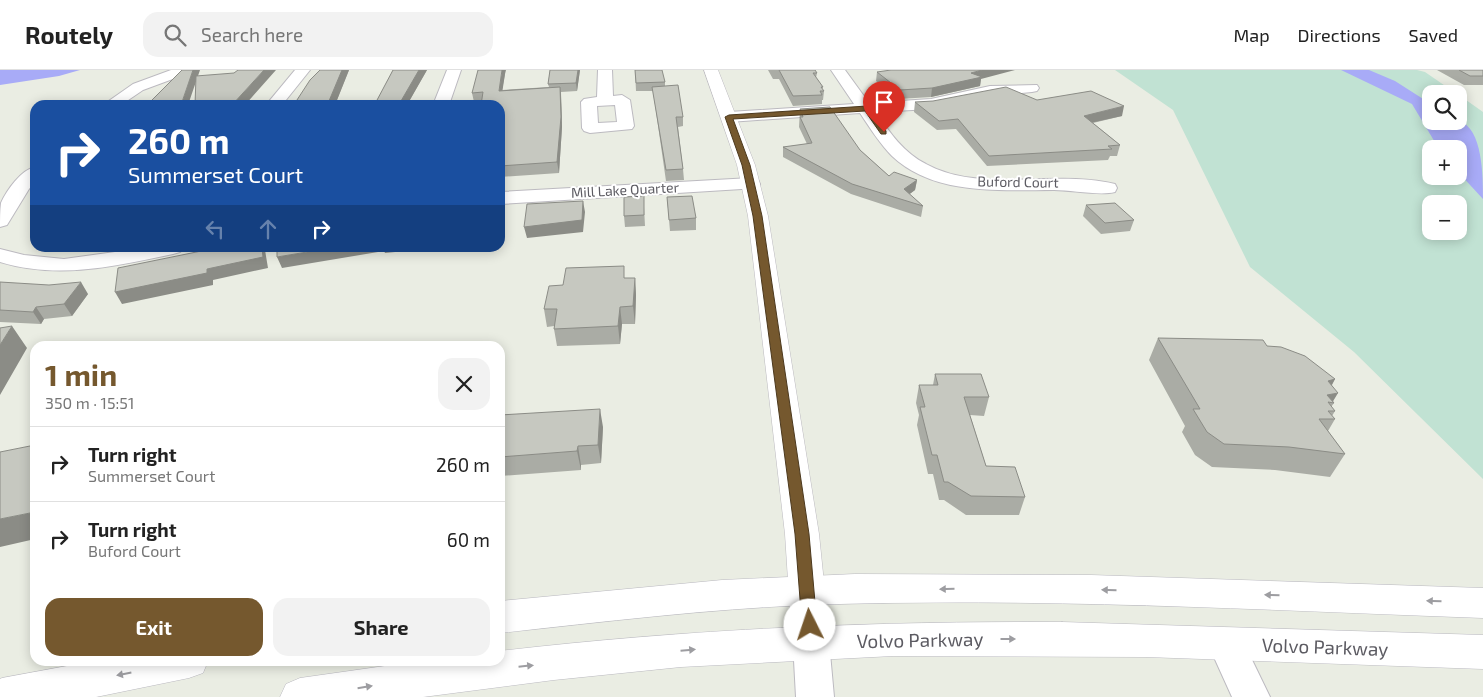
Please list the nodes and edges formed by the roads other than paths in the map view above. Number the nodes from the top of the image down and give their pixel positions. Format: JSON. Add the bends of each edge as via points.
{"nodes":[{"id":1,"x":184,"y":70,"type":"edge"},
{"id":2,"x":303,"y":70,"type":"edge"},
{"id":3,"x":454,"y":70,"type":"edge"},
{"id":4,"x":605,"y":70,"type":"edge"},
{"id":5,"x":711,"y":70,"type":"edge"},
{"id":6,"x":838,"y":70,"type":"edge"},
{"id":7,"x":1032,"y":88,"type":"dead end"},
{"id":8,"x":118,"y":100,"type":"edge"},
{"id":9,"x":278,"y":100,"type":"edge"},
{"id":10,"x":443,"y":100,"type":"edge"},
{"id":11,"x":605,"y":101,"type":"dead end"},
{"id":12,"x":867,"y":108,"type":"junction"},
{"id":13,"x":729,"y":117,"type":"junction"},
{"id":14,"x":30,"y":177,"type":"edge"},
{"id":15,"x":751,"y":184,"type":"junction"},
{"id":16,"x":1108,"y":188,"type":"dead end"},
{"id":17,"x":505,"y":198,"type":"edge"},
{"id":18,"x":0,"y":221,"type":"edge"},
{"id":19,"x":152,"y":252,"type":"edge"},
{"id":20,"x":0,"y":255,"type":"edge"},
{"id":21,"x":807,"y":591,"type":"junction"},
{"id":22,"x":1483,"y":603,"type":"edge"},
{"id":23,"x":505,"y":616,"type":"edge"},
{"id":24,"x":811,"y":642,"type":"junction"},
{"id":25,"x":1226,"y":644,"type":"junction"},
{"id":26,"x":1483,"y":652,"type":"edge"},
{"id":27,"x":163,"y":666,"type":"edge"},
{"id":28,"x":2,"y":697,"type":"edge"},
{"id":29,"x":300,"y":697,"type":"edge"},
{"id":30,"x":814,"y":697,"type":"edge"},
{"id":31,"x":1251,"y":697,"type":"edge"}],
"edges":[{"from":1,"to":8,"type":"street","via":[[138,87]]},
{"from":2,"to":9,"type":"street"},
{"from":3,"to":10,"type":"street"},
{"from":4,"to":11,"type":"street"},
{"from":5,"to":13,"type":"main road"},
{"from":6,"to":12,"type":"street","name":"Buford Court"},
{"from":7,"to":12,"type":"street","via":[[990,91],[931,104]]},
{"from":12,"to":13,"type":"street"},
{"from":12,"to":16,"type":"street","name":"Buford Court","via":[[900,154],[939,175],[992,185],[1075,183]]},
{"from":13,"to":15,"type":"main road"},
{"from":14,"to":18,"type":"street"},
{"from":15,"to":17,"type":"street","name":"Mill Lake Quarter"},
{"from":15,"to":21,"type":"main road","via":[[802,534]]},
{"from":19,"to":20,"type":"street","via":[[53,266],[17,262]]},
{"from":22,"to":21,"type":"main road","one_way":true,"via":[[1110,590]]},
{"from":21,"to":23,"type":"main road"},
{"from":21,"to":24,"type":"main road"},
{"from":24,"to":25,"type":"main road","name":"Volvo Parkway","one_way":true,"via":[[1037,639]]},
{"from":29,"to":24,"type":"main road","name":"Volvo Parkway","one_way":true,"via":[[622,655]]},
{"from":24,"to":30,"type":"street"},
{"from":25,"to":26,"type":"main road","name":"Volvo Parkway"},
{"from":25,"to":31,"type":"street"},
{"from":27,"to":28,"type":"main road","one_way":true}]}
